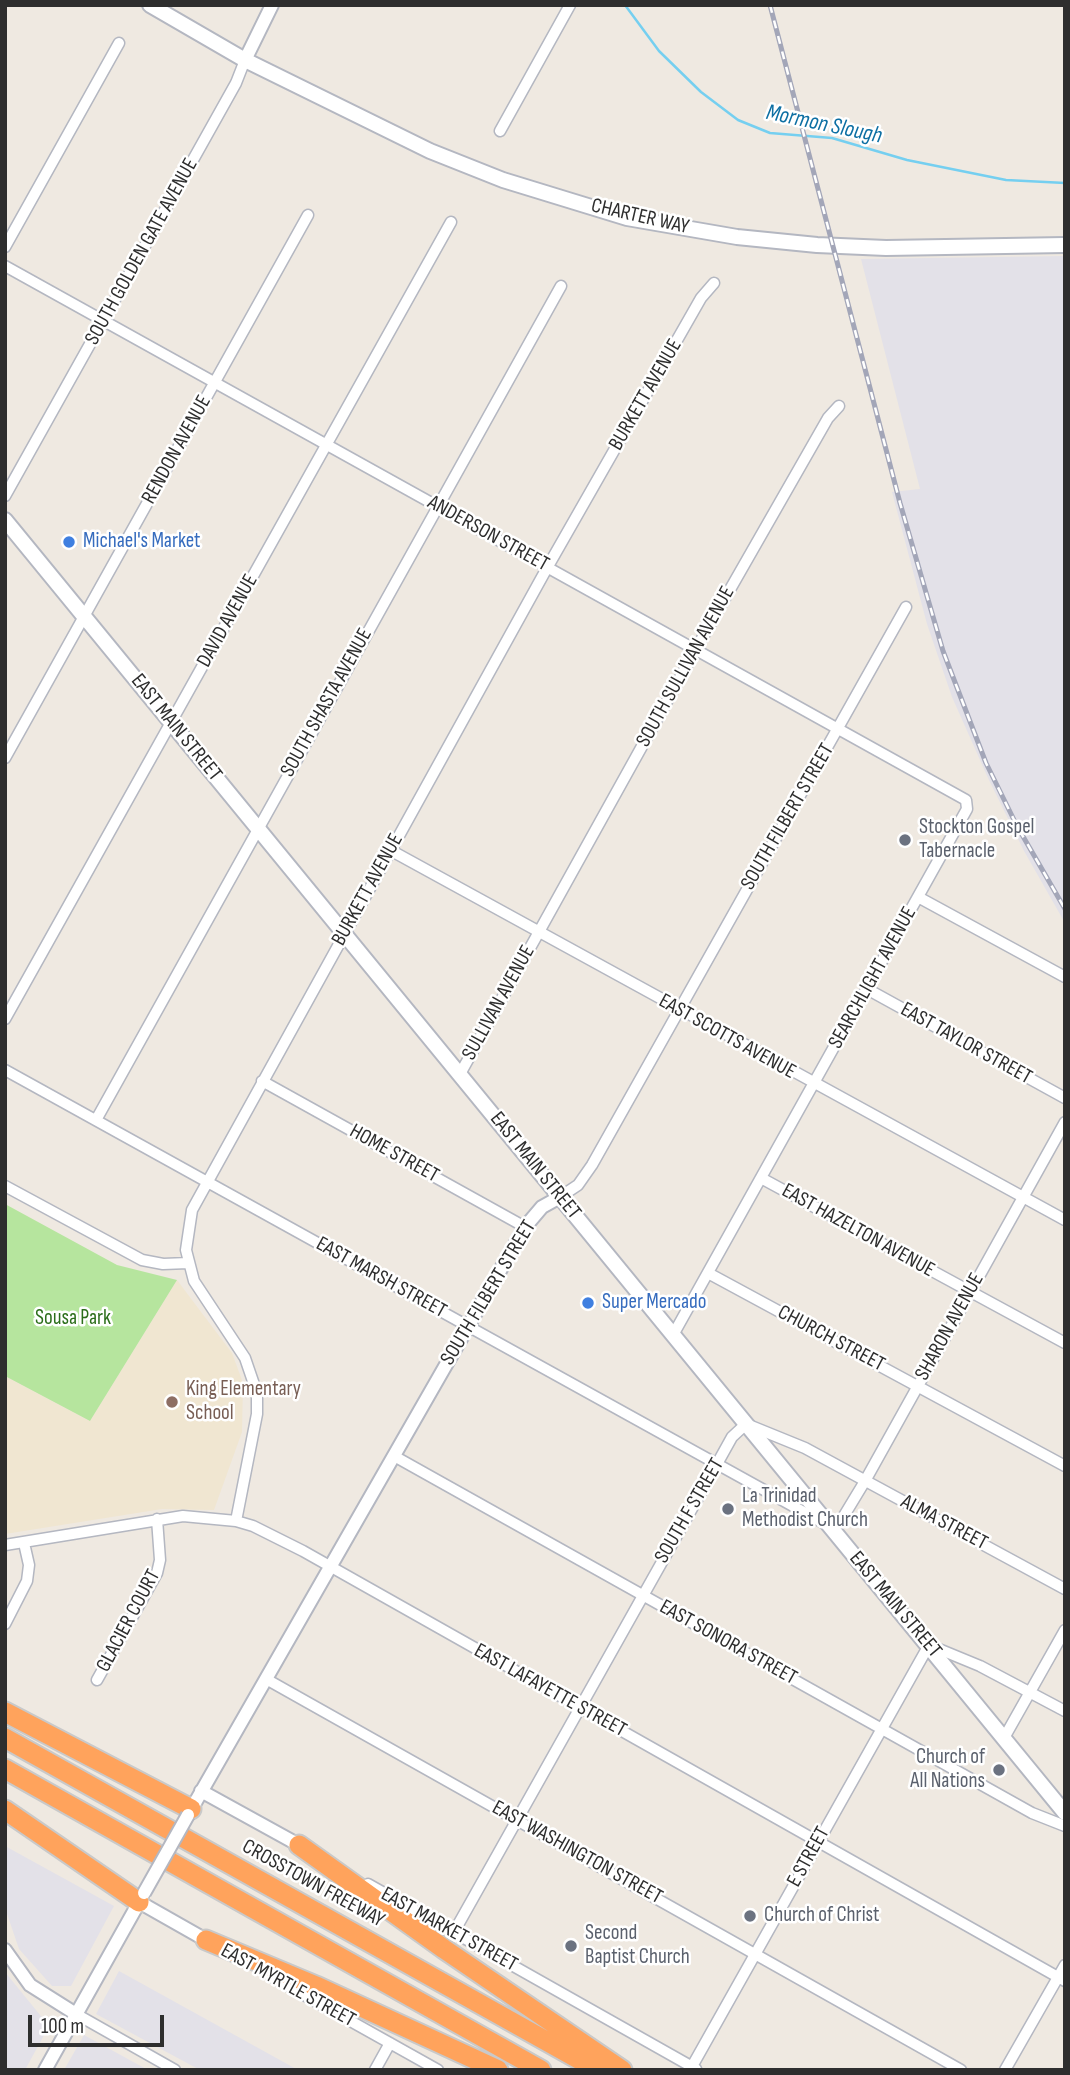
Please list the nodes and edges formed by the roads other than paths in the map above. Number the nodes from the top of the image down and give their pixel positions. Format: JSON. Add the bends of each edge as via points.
{"nodes":[{"id":1,"x":149,"y":5,"type":"edge"},
{"id":2,"x":272,"y":5,"type":"edge"},
{"id":3,"x":570,"y":5,"type":"edge"},
{"id":4,"x":119,"y":43,"type":"dead end"},
{"id":5,"x":245,"y":60,"type":"junction"},
{"id":6,"x":500,"y":131,"type":"dead end"},
{"id":7,"x":308,"y":215,"type":"dead end"},
{"id":8,"x":452,"y":222,"type":"dead end"},
{"id":9,"x":1065,"y":245,"type":"edge"},
{"id":10,"x":5,"y":247,"type":"edge"},
{"id":11,"x":5,"y":266,"type":"edge"},
{"id":12,"x":714,"y":283,"type":"dead end"},
{"id":13,"x":561,"y":286,"type":"dead end"},
{"id":14,"x":104,"y":321,"type":"junction"},
{"id":15,"x":214,"y":383,"type":"junction"},
{"id":16,"x":839,"y":405,"type":"dead end"},
{"id":17,"x":326,"y":444,"type":"junction"},
{"id":18,"x":5,"y":496,"type":"edge"},
{"id":19,"x":436,"y":506,"type":"junction"},
{"id":20,"x":5,"y":520,"type":"edge"},
{"id":21,"x":547,"y":568,"type":"junction"},
{"id":22,"x":906,"y":607,"type":"dead end"},
{"id":23,"x":85,"y":616,"type":"junction"},
{"id":24,"x":695,"y":649,"type":"junction"},
{"id":25,"x":171,"y":722,"type":"junction"},
{"id":26,"x":838,"y":729,"type":"junction"},
{"id":27,"x":5,"y":758,"type":"edge"},
{"id":28,"x":969,"y":804,"type":"joint"},
{"id":29,"x":258,"y":828,"type":"junction"},
{"id":30,"x":390,"y":850,"type":"junction"},
{"id":31,"x":918,"y":897,"type":"junction"},
{"id":32,"x":344,"y":932,"type":"junction"},
{"id":33,"x":538,"y":932,"type":"junction"},
{"id":34,"x":1065,"y":977,"type":"edge"},
{"id":35,"x":866,"y":989,"type":"junction"},
{"id":36,"x":678,"y":1010,"type":"junction"},
{"id":37,"x":5,"y":1019,"type":"edge"},
{"id":38,"x":5,"y":1070,"type":"edge"},
{"id":39,"x":460,"y":1074,"type":"junction"},
{"id":40,"x":262,"y":1081,"type":"junction"},
{"id":41,"x":814,"y":1084,"type":"junction"},
{"id":42,"x":1065,"y":1098,"type":"edge"},
{"id":43,"x":96,"y":1120,"type":"junction"},
{"id":44,"x":1065,"y":1122,"type":"edge"},
{"id":45,"x":761,"y":1178,"type":"junction"},
{"id":46,"x":206,"y":1181,"type":"junction"},
{"id":47,"x":5,"y":1186,"type":"edge"},
{"id":48,"x":560,"y":1197,"type":"junction"},
{"id":49,"x":1023,"y":1198,"type":"junction"},
{"id":50,"x":1065,"y":1220,"type":"edge"},
{"id":51,"x":526,"y":1227,"type":"junction"},
{"id":52,"x":188,"y":1263,"type":"junction"},
{"id":53,"x":708,"y":1273,"type":"junction"},
{"id":54,"x":970,"y":1292,"type":"junction"},
{"id":55,"x":468,"y":1326,"type":"junction"},
{"id":56,"x":673,"y":1335,"type":"junction"},
{"id":57,"x":1065,"y":1343,"type":"edge"},
{"id":58,"x":918,"y":1386,"type":"junction"},
{"id":59,"x":746,"y":1423,"type":"junction"},
{"id":60,"x":394,"y":1456,"type":"junction"},
{"id":61,"x":717,"y":1464,"type":"junction"},
{"id":62,"x":1065,"y":1466,"type":"edge"},
{"id":63,"x":865,"y":1480,"type":"junction"},
{"id":64,"x":157,"y":1519,"type":"junction"},
{"id":65,"x":236,"y":1521,"type":"junction"},
{"id":66,"x":829,"y":1526,"type":"junction"},
{"id":67,"x":24,"y":1543,"type":"junction"},
{"id":68,"x":5,"y":1545,"type":"edge"},
{"id":69,"x":330,"y":1567,"type":"junction"},
{"id":70,"x":1065,"y":1589,"type":"edge"},
{"id":71,"x":642,"y":1595,"type":"junction"},
{"id":72,"x":5,"y":1624,"type":"edge"},
{"id":73,"x":1065,"y":1630,"type":"edge"},
{"id":74,"x":929,"y":1645,"type":"junction"},
{"id":75,"x":266,"y":1679,"type":"junction"},
{"id":76,"x":97,"y":1680,"type":"dead end"},
{"id":77,"x":1030,"y":1692,"type":"junction"},
{"id":78,"x":580,"y":1708,"type":"junction"},
{"id":79,"x":1065,"y":1711,"type":"edge"},
{"id":80,"x":5,"y":1712,"type":"edge"},
{"id":81,"x":881,"y":1729,"type":"junction"},
{"id":82,"x":5,"y":1738,"type":"edge"},
{"id":83,"x":1003,"y":1738,"type":"junction"},
{"id":84,"x":5,"y":1769,"type":"edge"},
{"id":85,"x":201,"y":1791,"type":"junction"},
{"id":86,"x":5,"y":1810,"type":"edge"},
{"id":87,"x":189,"y":1812,"type":"junction"},
{"id":88,"x":1065,"y":1813,"type":"edge"},
{"id":89,"x":517,"y":1820,"type":"junction"},
{"id":90,"x":1065,"y":1826,"type":"edge"},
{"id":91,"x":818,"y":1842,"type":"junction"},
{"id":92,"x":299,"y":1845,"type":"junction"},
{"id":93,"x":142,"y":1898,"type":"junction"},
{"id":94,"x":454,"y":1932,"type":"junction"},
{"id":95,"x":206,"y":1940,"type":"junction"},
{"id":96,"x":5,"y":1950,"type":"edge"},
{"id":97,"x":755,"y":1954,"type":"junction"},
{"id":98,"x":1065,"y":1965,"type":"edge"},
{"id":99,"x":1061,"y":1979,"type":"edge"},
{"id":100,"x":76,"y":2014,"type":"junction"},
{"id":101,"x":390,"y":2043,"type":"junction"},
{"id":102,"x":693,"y":2069,"type":"edge"},
{"id":103,"x":45,"y":2070,"type":"edge"},
{"id":104,"x":175,"y":2070,"type":"edge"},
{"id":105,"x":375,"y":2070,"type":"edge"},
{"id":106,"x":438,"y":2070,"type":"edge"},
{"id":107,"x":498,"y":2070,"type":"edge"},
{"id":108,"x":541,"y":2070,"type":"edge"},
{"id":109,"x":598,"y":2070,"type":"edge"},
{"id":110,"x":622,"y":2070,"type":"edge"},
{"id":111,"x":961,"y":2070,"type":"edge"},
{"id":112,"x":1005,"y":2070,"type":"edge"}],
"edges":[{"from":1,"to":5,"type":"main road","name":"CHARTER WAY"},
{"from":2,"to":5,"type":"street","name":"SOUTH GOLDEN GATE AVENUE"},
{"from":3,"to":6,"type":"street"},
{"from":4,"to":10,"type":"street"},
{"from":5,"to":9,"type":"main road","name":"CHARTER WAY","via":[[430,151],[503,180],[627,218],[817,245]]},
{"from":5,"to":14,"type":"street","name":"SOUTH GOLDEN GATE AVENUE"},
{"from":7,"to":15,"type":"street","name":"RENDON AVENUE"},
{"from":8,"to":17,"type":"street","name":"DAVID AVENUE"},
{"from":11,"to":14,"type":"street","name":"ANDERSON STREET"},
{"from":12,"to":21,"type":"street","name":"BURKETT AVENUE","via":[[701,298]]},
{"from":13,"to":19,"type":"street","name":"SOUTH SHASTA AVENUE"},
{"from":14,"to":15,"type":"street","name":"ANDERSON STREET"},
{"from":14,"to":18,"type":"street","name":"SOUTH GOLDEN GATE AVENUE"},
{"from":15,"to":17,"type":"street","name":"ANDERSON STREET"},
{"from":15,"to":23,"type":"street","name":"RENDON AVENUE"},
{"from":16,"to":24,"type":"street","name":"SOUTH SULLIVAN AVENUE"},
{"from":17,"to":19,"type":"street","name":"ANDERSON STREET"},
{"from":17,"to":25,"type":"street","name":"DAVID AVENUE"},
{"from":19,"to":21,"type":"street","name":"ANDERSON STREET"},
{"from":19,"to":29,"type":"street","name":"SOUTH SHASTA AVENUE"},
{"from":20,"to":23,"type":"main road","name":"EAST MAIN STREET"},
{"from":21,"to":24,"type":"street","name":"ANDERSON STREET"},
{"from":21,"to":30,"type":"street","name":"BURKETT AVENUE"},
{"from":22,"to":26,"type":"street","name":"SOUTH FILBERT STREET"},
{"from":23,"to":25,"type":"main road","name":"EAST MAIN STREET"},
{"from":23,"to":27,"type":"street","name":"RENDON AVENUE"},
{"from":24,"to":26,"type":"street","name":"ANDERSON STREET"},
{"from":24,"to":33,"type":"street","name":"SOUTH SULLIVAN AVENUE"},
{"from":25,"to":29,"type":"main road","name":"EAST MAIN STREET"},
{"from":25,"to":37,"type":"street","name":"DAVID AVENUE"},
{"from":26,"to":28,"type":"street","name":"ANDERSON STREET"},
{"from":26,"to":36,"type":"street","name":"SOUTH FILBERT STREET"},
{"from":28,"to":31,"type":"street","name":"SEARCHLIGHT AVENUE"},
{"from":29,"to":32,"type":"main road","name":"EAST MAIN STREET"},
{"from":29,"to":43,"type":"street","name":"SOUTH SHASTA AVENUE"},
{"from":30,"to":32,"type":"street","name":"BURKETT AVENUE"},
{"from":30,"to":33,"type":"street","name":"EAST SCOTTS AVENUE"},
{"from":31,"to":34,"type":"street"},
{"from":31,"to":35,"type":"street","name":"SEARCHLIGHT AVENUE"},
{"from":32,"to":39,"type":"main road","name":"EAST MAIN STREET"},
{"from":32,"to":40,"type":"street","name":"BURKETT AVENUE"},
{"from":33,"to":36,"type":"street","name":"EAST SCOTTS AVENUE"},
{"from":33,"to":39,"type":"street","name":"SULLIVAN AVENUE"},
{"from":35,"to":41,"type":"street","name":"SEARCHLIGHT AVENUE"},
{"from":35,"to":42,"type":"street","name":"EAST TAYLOR STREET"},
{"from":36,"to":41,"type":"street","name":"EAST SCOTTS AVENUE"},
{"from":36,"to":48,"type":"street","name":"SOUTH FILBERT STREET","via":[[592,1166],[578,1185]]},
{"from":38,"to":43,"type":"street","name":"EAST MARSH STREET"},
{"from":39,"to":48,"type":"main road","name":"EAST MAIN STREET"},
{"from":40,"to":46,"type":"street","name":"BURKETT AVENUE"},
{"from":40,"to":51,"type":"street","name":"HOME STREET"},
{"from":41,"to":45,"type":"street","name":"SEARCHLIGHT AVENUE"},
{"from":41,"to":49,"type":"street","name":"EAST SCOTTS AVENUE"},
{"from":43,"to":46,"type":"street","name":"EAST MARSH STREET"},
{"from":44,"to":49,"type":"street","name":"SHARON AVENUE"},
{"from":45,"to":53,"type":"street","name":"SEARCHLIGHT AVENUE"},
{"from":45,"to":54,"type":"street","name":"EAST HAZELTON AVENUE"},
{"from":46,"to":52,"type":"street","name":"BURKETT AVENUE","via":[[189,1221]]},
{"from":46,"to":55,"type":"street","name":"EAST MARSH STREET"},
{"from":47,"to":52,"type":"street","via":[[142,1260]]},
{"from":48,"to":51,"type":"street","name":"SOUTH FILBERT STREET","via":[[542,1207]]},
{"from":48,"to":56,"type":"main road","name":"EAST MAIN STREET"},
{"from":49,"to":50,"type":"street","name":"EAST SCOTTS AVENUE"},
{"from":49,"to":54,"type":"street","name":"SHARON AVENUE"},
{"from":51,"to":55,"type":"street","name":"SOUTH FILBERT STREET"},
{"from":52,"to":65,"type":"street","name":"BURKETT AVENUE","via":[[202,1297],[245,1358],[255,1382],[257,1414]]},
{"from":53,"to":56,"type":"street","name":"SEARCHLIGHT AVENUE"},
{"from":53,"to":58,"type":"street","name":"CHURCH STREET"},
{"from":54,"to":57,"type":"street","name":"EAST HAZELTON AVENUE"},
{"from":54,"to":58,"type":"street","name":"SHARON AVENUE"},
{"from":55,"to":60,"type":"street","name":"SOUTH FILBERT STREET"},
{"from":55,"to":61,"type":"street","name":"EAST MARSH STREET"},
{"from":56,"to":59,"type":"main road","name":"EAST MAIN STREET"},
{"from":58,"to":62,"type":"street","name":"CHURCH STREET"},
{"from":58,"to":63,"type":"street","name":"SHARON AVENUE"},
{"from":59,"to":61,"type":"street","name":"SOUTH F STREET"},
{"from":59,"to":63,"type":"street","name":"ALMA STREET"},
{"from":59,"to":66,"type":"main road","name":"EAST MAIN STREET"},
{"from":60,"to":69,"type":"street","name":"SOUTH FILBERT STREET"},
{"from":60,"to":71,"type":"street","name":"EAST SONORA STREET"},
{"from":61,"to":66,"type":"street","name":"EAST MARSH STREET"},
{"from":61,"to":71,"type":"street","name":"SOUTH F STREET"},
{"from":63,"to":66,"type":"street","name":"SHARON AVENUE","via":[[842,1519]]},
{"from":63,"to":70,"type":"street","name":"ALMA STREET"},
{"from":64,"to":65,"type":"street","name":"EAST LAFAYETTE STREET","via":[[183,1516]]},
{"from":64,"to":67,"type":"street","name":"EAST LAFAYETTE STREET"},
{"from":64,"to":76,"type":"street","name":"GLACIER COURT","via":[[157,1573]]},
{"from":65,"to":69,"type":"street","name":"EAST LAFAYETTE STREET"},
{"from":66,"to":74,"type":"main road","name":"EAST MAIN STREET"},
{"from":67,"to":68,"type":"street","name":"EAST LAFAYETTE STREET"},
{"from":67,"to":72,"type":"street","via":[[27,1581]]},
{"from":69,"to":75,"type":"street","name":"SOUTH FILBERT STREET"},
{"from":69,"to":78,"type":"street","name":"EAST LAFAYETTE STREET"},
{"from":71,"to":78,"type":"street","name":"SOUTH F STREET"},
{"from":71,"to":81,"type":"street","name":"EAST SONORA STREET"},
{"from":73,"to":77,"type":"street"},
{"from":74,"to":77,"type":"street"},
{"from":74,"to":81,"type":"street","name":"E STREET"},
{"from":74,"to":83,"type":"main road","name":"EAST MAIN STREET"},
{"from":75,"to":85,"type":"street","name":"SOUTH FILBERT STREET"},
{"from":75,"to":89,"type":"street","name":"EAST WASHINGTON STREET"},
{"from":77,"to":79,"type":"street"},
{"from":77,"to":83,"type":"street"},
{"from":78,"to":89,"type":"street","name":"SOUTH F STREET"},
{"from":78,"to":91,"type":"street","name":"EAST LAFAYETTE STREET"},
{"from":80,"to":87,"type":"highway"},
{"from":81,"to":90,"type":"street","name":"EAST SONORA STREET","via":[[1032,1813]]},
{"from":81,"to":91,"type":"street","name":"E STREET"},
{"from":82,"to":109,"type":"highway","name":"CROSSTOWN FREEWAY"},
{"from":83,"to":88,"type":"main road","name":"EAST MAIN STREET"},
{"from":84,"to":108,"type":"highway"},
{"from":85,"to":87,"type":"street","name":"SOUTH FILBERT STREET"},
{"from":85,"to":92,"type":"street","name":"EAST MARKET STREET"},
{"from":86,"to":93,"type":"highway"},
{"from":87,"to":93,"type":"street","name":"SOUTH FILBERT STREET","bridge":true},
{"from":89,"to":94,"type":"street","name":"SOUTH F STREET"},
{"from":89,"to":97,"type":"street","name":"EAST WASHINGTON STREET"},
{"from":91,"to":97,"type":"street","name":"E STREET"},
{"from":91,"to":99,"type":"street","name":"EAST LAFAYETTE STREET"},
{"from":92,"to":94,"type":"street","name":"EAST MARKET STREET"},
{"from":92,"to":110,"type":"highway"},
{"from":93,"to":95,"type":"street","name":"EAST MYRTLE STREET"},
{"from":93,"to":100,"type":"street","name":"SOUTH FILBERT STREET"},
{"from":94,"to":102,"type":"street","name":"EAST MARKET STREET"},
{"from":95,"to":101,"type":"street","name":"EAST MYRTLE STREET"},
{"from":95,"to":107,"type":"highway"},
{"from":96,"to":100,"type":"street","via":[[30,1985]]},
{"from":97,"to":102,"type":"street","name":"E STREET"},
{"from":97,"to":111,"type":"street","name":"EAST WASHINGTON STREET"},
{"from":98,"to":99,"type":"street"},
{"from":99,"to":112,"type":"street"},
{"from":100,"to":103,"type":"street","name":"SOUTH FILBERT STREET"},
{"from":100,"to":104,"type":"street"},
{"from":101,"to":105,"type":"street"},
{"from":101,"to":106,"type":"street","name":"EAST MYRTLE STREET"}]}
